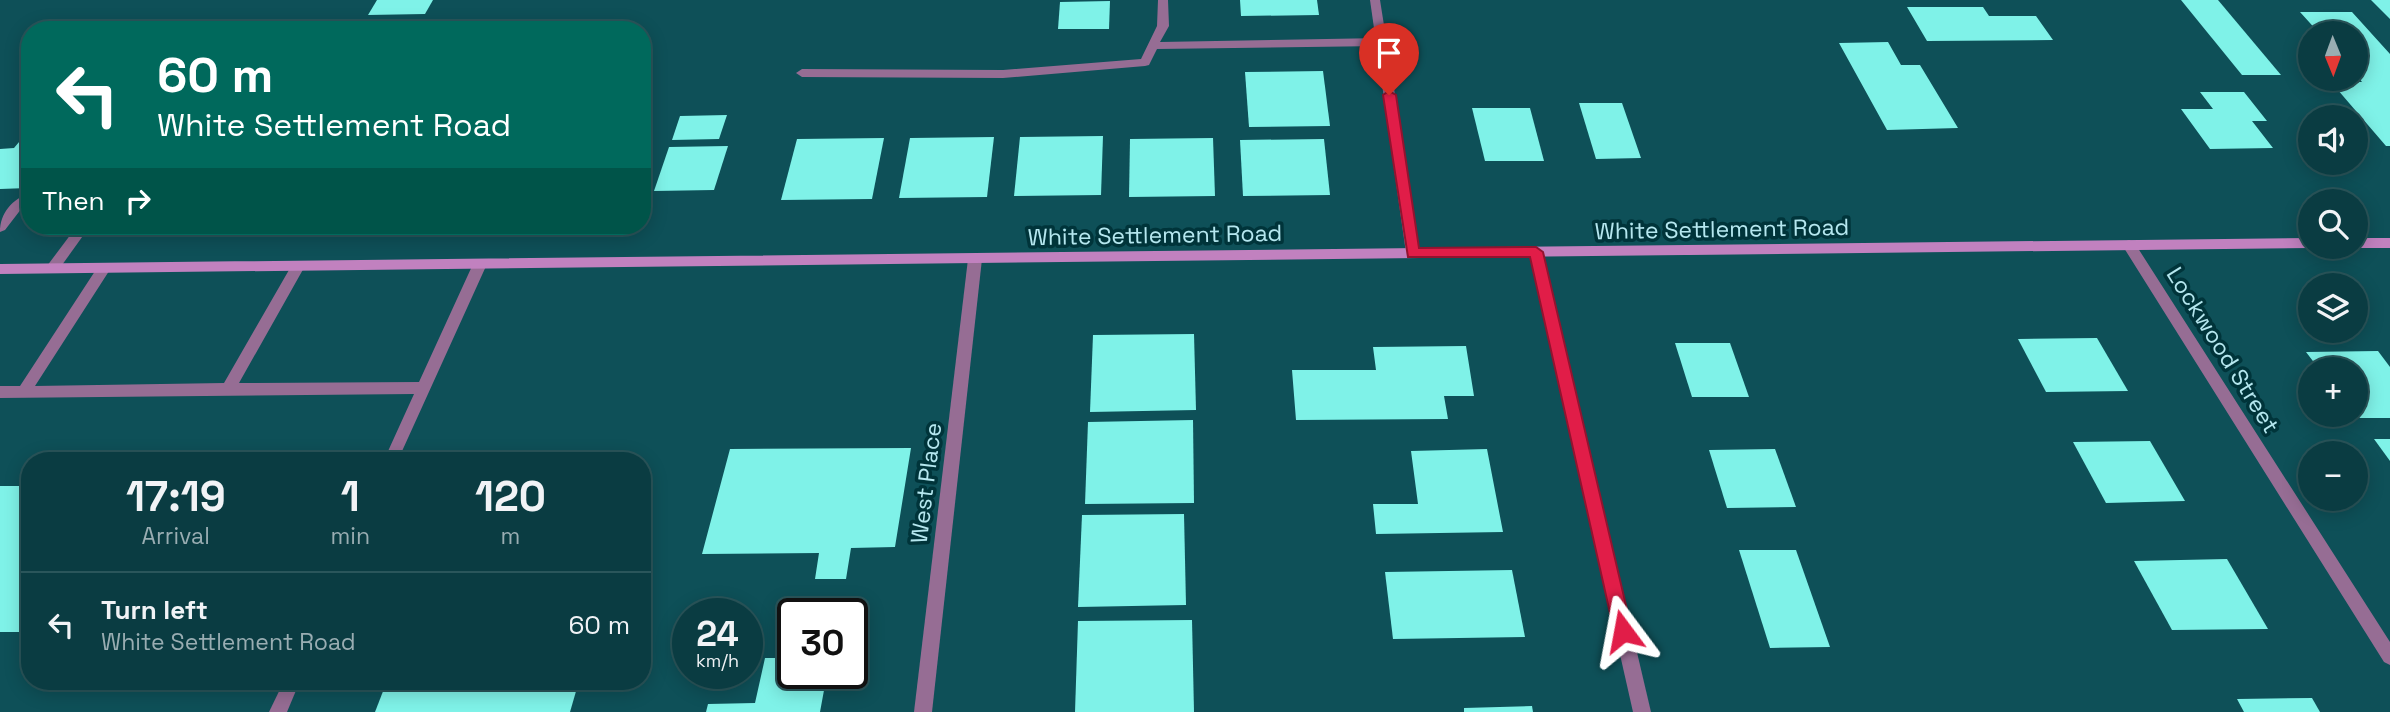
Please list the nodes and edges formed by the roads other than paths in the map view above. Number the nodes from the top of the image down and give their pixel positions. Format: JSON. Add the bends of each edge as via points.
{"nodes":[{"id":1,"x":1163,"y":0,"type":"edge"},
{"id":2,"x":1375,"y":0,"type":"edge"},
{"id":3,"x":1382,"y":42,"type":"junction"},
{"id":4,"x":1152,"y":46,"type":"junction"},
{"id":5,"x":802,"y":73,"type":"dead end"},
{"id":6,"x":21,"y":201,"type":"edge"},
{"id":7,"x":0,"y":227,"type":"edge"},
{"id":8,"x":77,"y":235,"type":"edge"},
{"id":9,"x":2298,"y":243,"type":"edge"},
{"id":10,"x":2368,"y":243,"type":"edge"},
{"id":11,"x":2390,"y":243,"type":"edge"},
{"id":12,"x":2129,"y":245,"type":"junction"},
{"id":13,"x":1536,"y":252,"type":"junction"},
{"id":14,"x":1413,"y":253,"type":"junction"},
{"id":15,"x":975,"y":258,"type":"junction"},
{"id":16,"x":480,"y":264,"type":"junction"},
{"id":17,"x":298,"y":266,"type":"junction"},
{"id":18,"x":104,"y":268,"type":"junction"},
{"id":19,"x":0,"y":269,"type":"edge"},
{"id":20,"x":52,"y":269,"type":"junction"},
{"id":21,"x":424,"y":388,"type":"junction"},
{"id":22,"x":228,"y":389,"type":"junction"},
{"id":23,"x":0,"y":392,"type":"edge"},
{"id":24,"x":24,"y":392,"type":"junction"},
{"id":25,"x":395,"y":452,"type":"edge"},
{"id":26,"x":2390,"y":657,"type":"edge"},
{"id":27,"x":288,"y":690,"type":"edge"},
{"id":28,"x":278,"y":712,"type":"edge"},
{"id":29,"x":923,"y":712,"type":"edge"},
{"id":30,"x":1642,"y":712,"type":"edge"}],
"edges":[{"from":1,"to":4,"type":"street","via":[[1163,26]]},
{"from":2,"to":3,"type":"street"},
{"from":3,"to":4,"type":"street"},
{"from":3,"to":14,"type":"street"},
{"from":4,"to":5,"type":"street","via":[[1145,62],[1003,74]]},
{"from":6,"to":7,"type":"street"},
{"from":8,"to":20,"type":"street"},
{"from":9,"to":12,"type":"main road","name":"White Settlement Road"},
{"from":10,"to":11,"type":"main road"},
{"from":12,"to":13,"type":"main road","name":"White Settlement Road"},
{"from":12,"to":26,"type":"street","name":"Lockwood Street"},
{"from":13,"to":14,"type":"main road","name":"White Settlement Road"},
{"from":13,"to":30,"type":"street"},
{"from":14,"to":15,"type":"main road","name":"White Settlement Road"},
{"from":15,"to":16,"type":"main road","name":"White Settlement Road"},
{"from":15,"to":29,"type":"street","name":"West Place"},
{"from":16,"to":17,"type":"main road","name":"White Settlement Road"},
{"from":16,"to":21,"type":"street"},
{"from":17,"to":18,"type":"main road","name":"White Settlement Road"},
{"from":17,"to":22,"type":"street"},
{"from":18,"to":20,"type":"main road","name":"White Settlement Road"},
{"from":18,"to":24,"type":"street"},
{"from":19,"to":20,"type":"main road","name":"White Settlement Road"},
{"from":21,"to":22,"type":"street"},
{"from":21,"to":25,"type":"street"},
{"from":22,"to":24,"type":"street"},
{"from":23,"to":24,"type":"street"},
{"from":27,"to":28,"type":"street"}]}
